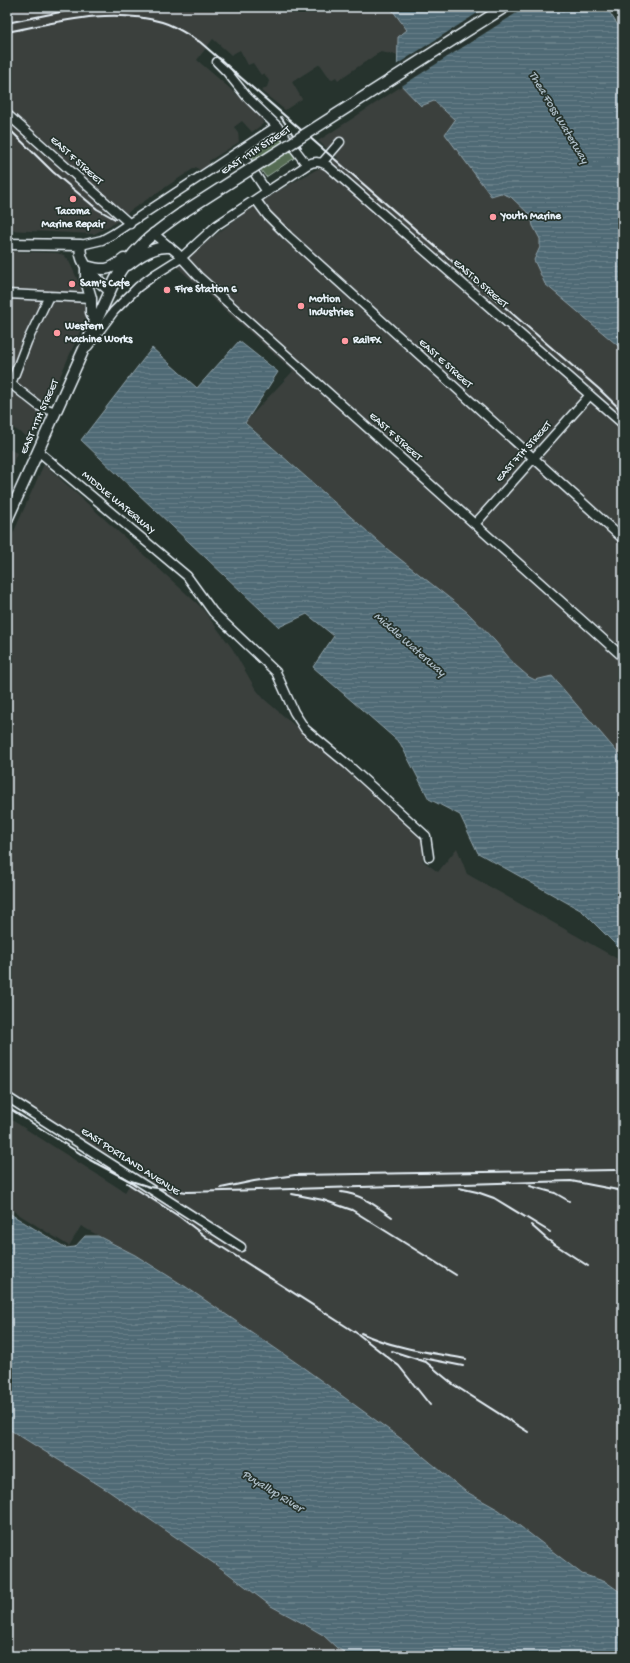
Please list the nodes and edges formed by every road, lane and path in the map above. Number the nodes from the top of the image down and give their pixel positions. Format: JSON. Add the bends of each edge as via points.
{"nodes":[{"id":1,"x":505,"y":7,"type":"edge"},
{"id":2,"x":217,"y":62,"type":"dead end"},
{"id":3,"x":7,"y":114,"type":"edge"},
{"id":4,"x":277,"y":126,"type":"junction"},
{"id":5,"x":340,"y":142,"type":"dead end"},
{"id":6,"x":240,"y":151,"type":"junction"},
{"id":7,"x":322,"y":163,"type":"junction"},
{"id":8,"x":307,"y":165,"type":"junction"},
{"id":9,"x":267,"y":192,"type":"junction"},
{"id":10,"x":256,"y":200,"type":"junction"},
{"id":11,"x":130,"y":224,"type":"junction"},
{"id":12,"x":153,"y":233,"type":"junction"},
{"id":13,"x":7,"y":244,"type":"edge"},
{"id":14,"x":81,"y":245,"type":"junction"},
{"id":15,"x":169,"y":247,"type":"junction"},
{"id":16,"x":135,"y":250,"type":"junction"},
{"id":17,"x":181,"y":258,"type":"junction"},
{"id":18,"x":86,"y":266,"type":"junction"},
{"id":19,"x":115,"y":280,"type":"junction"},
{"id":20,"x":109,"y":290,"type":"junction"},
{"id":21,"x":7,"y":294,"type":"edge"},
{"id":22,"x":49,"y":296,"type":"junction"},
{"id":23,"x":91,"y":298,"type":"junction"},
{"id":24,"x":95,"y":323,"type":"junction"},
{"id":25,"x":76,"y":366,"type":"junction"},
{"id":26,"x":590,"y":395,"type":"junction"},
{"id":27,"x":55,"y":412,"type":"junction"},
{"id":28,"x":623,"y":424,"type":"edge"},
{"id":29,"x":38,"y":451,"type":"junction"},
{"id":30,"x":533,"y":458,"type":"junction"},
{"id":31,"x":7,"y":520,"type":"edge"},
{"id":32,"x":475,"y":524,"type":"junction"},
{"id":33,"x":623,"y":539,"type":"edge"},
{"id":34,"x":623,"y":657,"type":"edge"},
{"id":35,"x":429,"y":857,"type":"dead end"},
{"id":36,"x":7,"y":1097,"type":"edge"},
{"id":37,"x":241,"y":1247,"type":"dead end"}],
"edges":[{"from":1,"to":12,"type":"street","name":"EAST 11TH STREET","bridge":true},
{"from":2,"to":4,"type":"street","via":[[247,97]]},
{"from":3,"to":11,"type":"street","name":"EAST F STREET"},
{"from":4,"to":6,"type":"street","name":"EAST 11TH STREET"},
{"from":4,"to":8,"type":"street"},
{"from":5,"to":7,"type":"street"},
{"from":6,"to":9,"type":"street"},
{"from":6,"to":11,"type":"street","name":"EAST 11TH STREET"},
{"from":7,"to":8,"type":"street","name":"EAST 11TH STREET","via":[[313,162]]},
{"from":7,"to":26,"type":"street","name":"EAST D STREET"},
{"from":8,"to":9,"type":"street","name":"EAST 11TH STREET"},
{"from":9,"to":10,"type":"street","name":"EAST 11TH STREET"},
{"from":10,"to":17,"type":"street","name":"EAST 11TH STREET","via":[[217,225]]},
{"from":10,"to":30,"type":"street","name":"EAST E STREET","via":[[288,236]]},
{"from":11,"to":14,"type":"street","name":"EAST 11TH STREET","via":[[102,240]]},
{"from":12,"to":15,"type":"street","name":"EAST F STREET"},
{"from":12,"to":16,"type":"street","name":"EAST 11TH STREET"},
{"from":13,"to":14,"type":"street"},
{"from":14,"to":18,"type":"street","via":[[79,253]]},
{"from":15,"to":17,"type":"street","name":"EAST F STREET"},
{"from":15,"to":19,"type":"street","via":[[158,248],[140,256],[122,270]]},
{"from":16,"to":18,"type":"street","via":[[118,264],[105,270]]},
{"from":16,"to":19,"type":"street","name":"EAST 11TH STREET"},
{"from":17,"to":25,"type":"street","name":"EAST 11TH STREET","via":[[154,275],[114,311]]},
{"from":17,"to":32,"type":"street","name":"EAST F STREET"},
{"from":18,"to":20,"type":"street"},
{"from":18,"to":23,"type":"street","via":[[86,281]]},
{"from":19,"to":20,"type":"street","name":"EAST 11TH STREET"},
{"from":20,"to":24,"type":"street","name":"EAST 11TH STREET"},
{"from":21,"to":22,"type":"street"},
{"from":22,"to":23,"type":"street"},
{"from":22,"to":27,"type":"street","via":[[11,384],[39,406]]},
{"from":23,"to":24,"type":"street","via":[[91,312]]},
{"from":24,"to":25,"type":"street","name":"EAST 11TH STREET"},
{"from":25,"to":27,"type":"street","name":"EAST 11TH STREET"},
{"from":26,"to":28,"type":"street","name":"EAST D STREET"},
{"from":26,"to":30,"type":"street","name":"EAST 7TH STREET"},
{"from":27,"to":29,"type":"street","name":"EAST 11TH STREET"},
{"from":29,"to":31,"type":"street","name":"EAST 11TH STREET"},
{"from":29,"to":35,"type":"street","name":"MIDDLE WATERWAY","via":[[187,576],[213,612],[276,672],[294,712],[306,729],[426,836]]},
{"from":30,"to":32,"type":"street","name":"EAST 7TH STREET"},
{"from":30,"to":33,"type":"street","name":"EAST E STREET"},
{"from":32,"to":34,"type":"street","name":"EAST F STREET"},
{"from":36,"to":37,"type":"street","name":"EAST PORTLAND AVENUE"}]}
